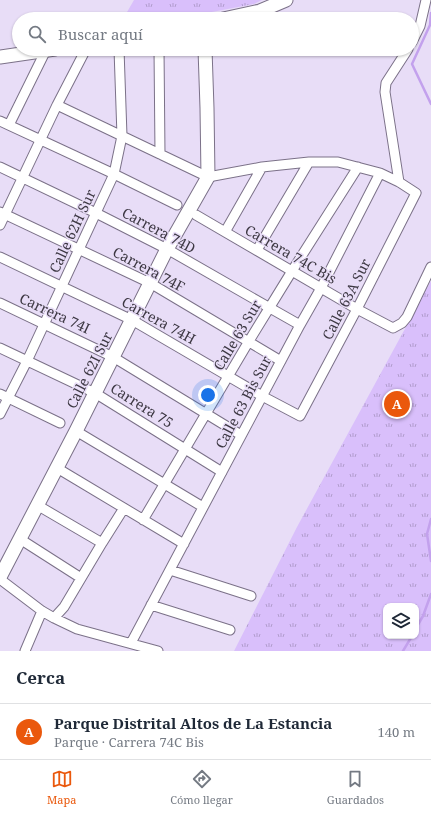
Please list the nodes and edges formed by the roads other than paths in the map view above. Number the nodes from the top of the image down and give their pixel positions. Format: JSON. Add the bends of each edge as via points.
{"nodes":[{"id":1,"x":286,"y":0,"type":"edge"},
{"id":2,"x":426,"y":0,"type":"edge"},
{"id":3,"x":255,"y":12,"type":"edge"},
{"id":4,"x":419,"y":28,"type":"edge"},
{"id":5,"x":12,"y":56,"type":"edge"},
{"id":6,"x":47,"y":56,"type":"edge"},
{"id":7,"x":82,"y":56,"type":"edge"},
{"id":8,"x":119,"y":56,"type":"edge"},
{"id":9,"x":159,"y":56,"type":"edge"},
{"id":10,"x":205,"y":56,"type":"edge"},
{"id":11,"x":403,"y":56,"type":"edge"},
{"id":12,"x":0,"y":58,"type":"edge"},
{"id":13,"x":57,"y":105,"type":"junction"},
{"id":14,"x":0,"y":121,"type":"edge"},
{"id":15,"x":9,"y":126,"type":"junction"},
{"id":16,"x":122,"y":136,"type":"junction"},
{"id":17,"x":40,"y":140,"type":"junction"},
{"id":18,"x":160,"y":154,"type":"junction"},
{"id":19,"x":309,"y":162,"type":"junction"},
{"id":20,"x":0,"y":167,"type":"edge"},
{"id":21,"x":262,"y":167,"type":"junction"},
{"id":22,"x":358,"y":167,"type":"junction"},
{"id":23,"x":380,"y":173,"type":"junction"},
{"id":24,"x":114,"y":174,"type":"junction"},
{"id":25,"x":208,"y":177,"type":"junction"},
{"id":26,"x":22,"y":178,"type":"junction"},
{"id":27,"x":399,"y":182,"type":"junction"},
{"id":28,"x":177,"y":205,"type":"dead end"},
{"id":29,"x":2,"y":213,"type":"edge"},
{"id":30,"x":96,"y":213,"type":"junction"},
{"id":31,"x":196,"y":215,"type":"dead end"},
{"id":32,"x":0,"y":225,"type":"edge"},
{"id":33,"x":225,"y":232,"type":"junction"},
{"id":34,"x":79,"y":249,"type":"junction"},
{"id":35,"x":167,"y":249,"type":"junction"},
{"id":36,"x":257,"y":250,"type":"junction"},
{"id":37,"x":0,"y":257,"type":"edge"},
{"id":38,"x":431,"y":266,"type":"edge"},
{"id":39,"x":292,"y":271,"type":"junction"},
{"id":40,"x":150,"y":283,"type":"junction"},
{"id":41,"x":62,"y":286,"type":"junction"},
{"id":42,"x":321,"y":288,"type":"junction"},
{"id":43,"x":0,"y":303,"type":"edge"},
{"id":44,"x":270,"y":308,"type":"junction"},
{"id":45,"x":357,"y":309,"type":"junction"},
{"id":46,"x":132,"y":320,"type":"junction"},
{"id":47,"x":44,"y":324,"type":"junction"},
{"id":48,"x":300,"y":325,"type":"junction"},
{"id":49,"x":248,"y":342,"type":"junction"},
{"id":50,"x":0,"y":348,"type":"edge"},
{"id":51,"x":113,"y":357,"type":"junction"},
{"id":52,"x":27,"y":360,"type":"junction"},
{"id":53,"x":281,"y":361,"type":"junction"},
{"id":54,"x":228,"y":376,"type":"junction"},
{"id":55,"x":95,"y":393,"type":"junction"},
{"id":56,"x":4,"y":396,"type":"edge"},
{"id":57,"x":262,"y":396,"type":"junction"},
{"id":58,"x":206,"y":413,"type":"junction"},
{"id":59,"x":0,"y":414,"type":"edge"},
{"id":60,"x":300,"y":416,"type":"joint"},
{"id":61,"x":60,"y":423,"type":"dead end"},
{"id":62,"x":76,"y":431,"type":"junction"},
{"id":63,"x":242,"y":435,"type":"junction"},
{"id":64,"x":185,"y":449,"type":"junction"},
{"id":65,"x":57,"y":468,"type":"junction"},
{"id":66,"x":222,"y":472,"type":"junction"},
{"id":67,"x":164,"y":484,"type":"junction"},
{"id":68,"x":38,"y":505,"type":"junction"},
{"id":69,"x":203,"y":507,"type":"junction"},
{"id":70,"x":124,"y":508,"type":"junction"},
{"id":71,"x":143,"y":520,"type":"junction"},
{"id":72,"x":20,"y":539,"type":"junction"},
{"id":73,"x":102,"y":543,"type":"junction"},
{"id":74,"x":184,"y":544,"type":"junction"},
{"id":75,"x":170,"y":570,"type":"junction"},
{"id":76,"x":0,"y":578,"type":"edge"},
{"id":77,"x":81,"y":578,"type":"junction"},
{"id":78,"x":251,"y":596,"type":"dead end"},
{"id":79,"x":151,"y":605,"type":"junction"},
{"id":80,"x":42,"y":611,"type":"junction"},
{"id":81,"x":54,"y":618,"type":"junction"},
{"id":82,"x":230,"y":630,"type":"dead end"},
{"id":83,"x":131,"y":643,"type":"junction"},
{"id":84,"x":25,"y":651,"type":"edge"},
{"id":85,"x":158,"y":651,"type":"edge"}],
"edges":[{"from":1,"to":3,"type":"street"},
{"from":2,"to":4,"type":"street"},
{"from":5,"to":12,"type":"street"},
{"from":6,"to":15,"type":"street"},
{"from":7,"to":13,"type":"street"},
{"from":8,"to":16,"type":"street","name":"Calle 62H Sur"},
{"from":9,"to":18,"type":"street"},
{"from":10,"to":25,"type":"street"},
{"from":11,"to":27,"type":"street","via":[[386,83],[385,92]]},
{"from":13,"to":16,"type":"street"},
{"from":13,"to":17,"type":"street"},
{"from":14,"to":15,"type":"street"},
{"from":15,"to":17,"type":"street"},
{"from":16,"to":18,"type":"street"},
{"from":16,"to":24,"type":"street","name":"Calle 62H Sur"},
{"from":17,"to":24,"type":"street"},
{"from":17,"to":26,"type":"street"},
{"from":18,"to":25,"type":"street"},
{"from":19,"to":21,"type":"street"},
{"from":19,"to":22,"type":"street","via":[[338,162]]},
{"from":19,"to":36,"type":"street"},
{"from":20,"to":26,"type":"street","name":"Carrera 74D"},
{"from":21,"to":25,"type":"street"},
{"from":21,"to":33,"type":"street"},
{"from":22,"to":23,"type":"street"},
{"from":22,"to":39,"type":"street","name":"Calle 63 Sur"},
{"from":23,"to":27,"type":"street"},
{"from":23,"to":42,"type":"street","name":"Calle 63 Bis Sur"},
{"from":24,"to":28,"type":"street"},
{"from":24,"to":30,"type":"street","name":"Calle 62H Sur"},
{"from":25,"to":35,"type":"street","name":"Calle 62I Sur"},
{"from":26,"to":29,"type":"street"},
{"from":26,"to":30,"type":"street","name":"Carrera 74D"},
{"from":27,"to":45,"type":"street","name":"Calle 63A Sur","via":[[416,193]]},
{"from":29,"to":32,"type":"street"},
{"from":29,"to":34,"type":"street","name":"Carrera 74F"},
{"from":30,"to":34,"type":"street","name":"Calle 62H Sur"},
{"from":30,"to":35,"type":"street","name":"Carrera 74D"},
{"from":31,"to":33,"type":"street","name":"Carrera 74C Bis"},
{"from":33,"to":36,"type":"street","name":"Carrera 74C Bis"},
{"from":34,"to":40,"type":"street","name":"Carrera 74F"},
{"from":34,"to":41,"type":"street","name":"Calle 62H Sur"},
{"from":35,"to":40,"type":"street","name":"Calle 62I Sur"},
{"from":35,"to":44,"type":"street","name":"Carrera 74D"},
{"from":36,"to":39,"type":"street","name":"Carrera 74C Bis"},
{"from":37,"to":41,"type":"street","name":"Carrera 74H"},
{"from":38,"to":45,"type":"street","name":"Carrera 74C Bis","via":[[402,323],[393,328]]},
{"from":39,"to":42,"type":"street","name":"Carrera 74C Bis"},
{"from":39,"to":44,"type":"street","name":"Calle 63 Sur"},
{"from":40,"to":46,"type":"street","name":"Calle 62I Sur"},
{"from":40,"to":49,"type":"street","name":"Carrera 74F"},
{"from":41,"to":46,"type":"street","name":"Carrera 74H"},
{"from":41,"to":47,"type":"street","name":"Calle 62H Sur"},
{"from":42,"to":45,"type":"street","name":"Carrera 74C Bis"},
{"from":42,"to":48,"type":"street","name":"Calle 63 Bis Sur"},
{"from":43,"to":47,"type":"street","name":"Carrera 74I"},
{"from":44,"to":48,"type":"street","name":"Carrera 74D"},
{"from":44,"to":49,"type":"street","name":"Calle 63 Sur"},
{"from":45,"to":60,"type":"street","name":"Calle 63A Sur"},
{"from":46,"to":51,"type":"street","name":"Calle 62I Sur"},
{"from":46,"to":54,"type":"street","name":"Carrera 74H"},
{"from":47,"to":51,"type":"street","name":"Carrera 74I"},
{"from":47,"to":52,"type":"street","name":"Calle 62H Sur"},
{"from":48,"to":53,"type":"street","name":"Calle 63 Bis Sur"},
{"from":49,"to":53,"type":"street","name":"Carrera 74F"},
{"from":49,"to":54,"type":"street","name":"Calle 63 Sur"},
{"from":50,"to":52,"type":"street","name":"Carrera 75"},
{"from":51,"to":55,"type":"street","name":"Calle 62I Sur"},
{"from":51,"to":58,"type":"street","name":"Carrera 74I"},
{"from":52,"to":55,"type":"street","name":"Carrera 75"},
{"from":52,"to":56,"type":"street","name":"Calle 62H Sur"},
{"from":53,"to":57,"type":"street","name":"Calle 63 Bis Sur"},
{"from":54,"to":57,"type":"street","name":"Carrera 74H"},
{"from":54,"to":58,"type":"street","name":"Calle 63 Sur"},
{"from":55,"to":62,"type":"street","name":"Calle 62I Sur"},
{"from":55,"to":64,"type":"street","name":"Carrera 75"},
{"from":56,"to":59,"type":"street","name":"Calle 62H Sur"},
{"from":56,"to":61,"type":"street"},
{"from":57,"to":60,"type":"street","name":"Carrera 74H"},
{"from":57,"to":63,"type":"street","name":"Calle 63 Bis Sur"},
{"from":58,"to":63,"type":"street","name":"Carrera 74I"},
{"from":58,"to":64,"type":"street","name":"Calle 63 Sur"},
{"from":62,"to":65,"type":"street","name":"Calle 62I Sur"},
{"from":62,"to":67,"type":"street"},
{"from":63,"to":66,"type":"street","name":"Calle 63 Bis Sur"},
{"from":64,"to":66,"type":"street","name":"Carrera 75"},
{"from":64,"to":67,"type":"street","name":"Calle 63 Sur"},
{"from":65,"to":68,"type":"street","name":"Calle 62I Sur"},
{"from":65,"to":70,"type":"street"},
{"from":66,"to":69,"type":"street","name":"Calle 63 Bis Sur"},
{"from":67,"to":69,"type":"street"},
{"from":67,"to":71,"type":"street","name":"Calle 63 Sur"},
{"from":68,"to":72,"type":"street","name":"Calle 62I Sur"},
{"from":68,"to":73,"type":"street"},
{"from":69,"to":74,"type":"street","name":"Calle 63 Bis Sur"},
{"from":70,"to":71,"type":"street"},
{"from":70,"to":73,"type":"street"},
{"from":71,"to":74,"type":"street"},
{"from":72,"to":76,"type":"street","name":"Calle 62I Sur"},
{"from":72,"to":77,"type":"street"},
{"from":73,"to":77,"type":"street"},
{"from":74,"to":75,"type":"street","name":"Calle 63 Bis Sur"},
{"from":75,"to":78,"type":"street"},
{"from":75,"to":79,"type":"street","name":"Calle 63 Bis Sur"},
{"from":76,"to":80,"type":"street"},
{"from":77,"to":81,"type":"street","via":[[64,607]]},
{"from":79,"to":82,"type":"street"},
{"from":79,"to":83,"type":"street","name":"Calle 63 Bis Sur"},
{"from":80,"to":81,"type":"street"},
{"from":80,"to":84,"type":"street"},
{"from":81,"to":83,"type":"street","via":[[78,629]]},
{"from":83,"to":85,"type":"street"}]}
